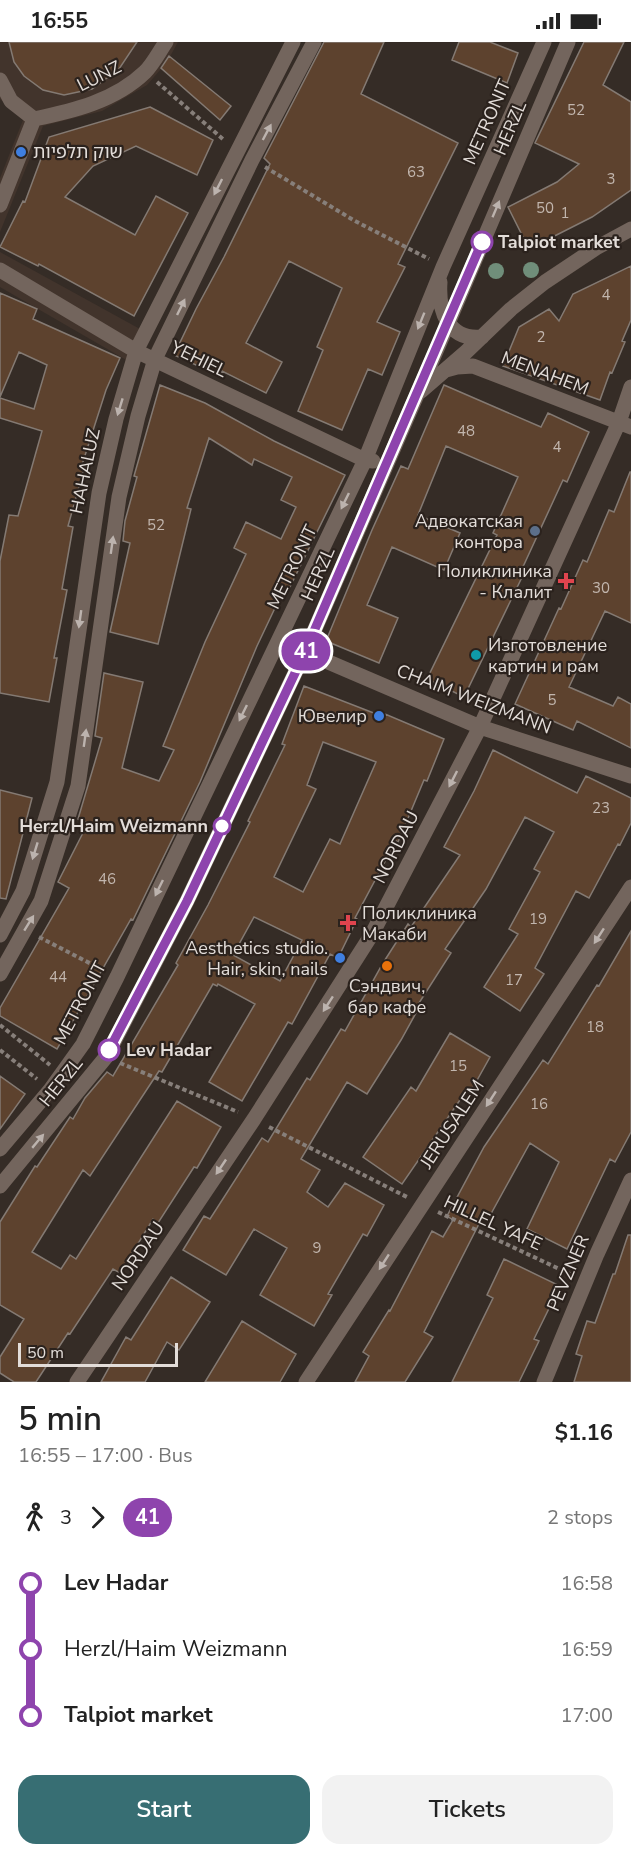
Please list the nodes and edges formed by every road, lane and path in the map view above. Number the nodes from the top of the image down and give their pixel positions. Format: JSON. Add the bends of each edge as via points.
{"nodes":[{"id":1,"x":166,"y":42,"type":"edge"},
{"id":2,"x":292,"y":42,"type":"edge"},
{"id":3,"x":314,"y":42,"type":"edge"},
{"id":4,"x":544,"y":42,"type":"edge"},
{"id":5,"x":568,"y":42,"type":"edge"},
{"id":6,"x":0,"y":80,"type":"edge"},
{"id":7,"x":34,"y":119,"type":"junction"},
{"id":8,"x":0,"y":205,"type":"edge"},
{"id":9,"x":356,"y":221,"type":"dead end"},
{"id":10,"x":631,"y":229,"type":"edge"},
{"id":11,"x":443,"y":267,"type":"junction"},
{"id":12,"x":0,"y":270,"type":"edge"},
{"id":13,"x":448,"y":322,"type":"junction"},
{"id":14,"x":482,"y":337,"type":"junction"},
{"id":15,"x":136,"y":351,"type":"junction"},
{"id":16,"x":155,"y":359,"type":"junction"},
{"id":17,"x":444,"y":372,"type":"junction"},
{"id":18,"x":631,"y":387,"type":"edge"},
{"id":19,"x":415,"y":398,"type":"junction"},
{"id":20,"x":625,"y":424,"type":"edge"},
{"id":21,"x":390,"y":457,"type":"junction"},
{"id":22,"x":365,"y":460,"type":"junction"},
{"id":23,"x":305,"y":652,"type":"junction"},
{"id":24,"x":480,"y":727,"type":"junction"},
{"id":25,"x":631,"y":776,"type":"edge"},
{"id":26,"x":631,"y":887,"type":"edge"},
{"id":27,"x":25,"y":930,"type":"junction"},
{"id":28,"x":0,"y":935,"type":"edge"},
{"id":29,"x":0,"y":974,"type":"edge"},
{"id":30,"x":117,"y":977,"type":"junction"},
{"id":31,"x":0,"y":1025,"type":"edge"},
{"id":32,"x":0,"y":1050,"type":"edge"},
{"id":33,"x":32,"y":1050,"type":"dead end"},
{"id":34,"x":39,"y":1081,"type":"dead end"},
{"id":35,"x":0,"y":1149,"type":"edge"},
{"id":36,"x":631,"y":1180,"type":"edge"},
{"id":37,"x":0,"y":1186,"type":"edge"},
{"id":38,"x":422,"y":1204,"type":"junction"},
{"id":39,"x":585,"y":1281,"type":"junction"},
{"id":40,"x":77,"y":1382,"type":"edge"},
{"id":41,"x":306,"y":1382,"type":"edge"},
{"id":42,"x":544,"y":1382,"type":"edge"}],
"edges":[{"from":1,"to":7,"type":"street","name":"LUNZ","via":[[145,72],[117,92],[66,113]]},
{"from":2,"to":15,"type":"street","name":"HAHALUZ","one_way":true},
{"from":16,"to":3,"type":"street","one_way":true},
{"from":4,"to":11,"type":"street","name":"METRONIT"},
{"from":13,"to":5,"type":"street","name":"HERZL","one_way":true},
{"from":6,"to":7,"type":"street","via":[[11,101]]},
{"from":7,"to":8,"type":"street"},
{"from":9,"to":11,"type":"path"},
{"from":10,"to":14,"type":"street","via":[[545,282]]},
{"from":11,"to":13,"type":"street","via":[[440,302]]},
{"from":11,"to":22,"type":"street","name":"METRONIT","one_way":true},
{"from":12,"to":15,"type":"street","name":"YEHIEL"},
{"from":13,"to":14,"type":"street","via":[[466,337]]},
{"from":13,"to":19,"type":"street","name":"HERZL"},
{"from":14,"to":17,"type":"street"},
{"from":15,"to":16,"type":"street","name":"YEHIEL"},
{"from":15,"to":28,"type":"street","name":"HAHALUZ","one_way":true,"via":[[99,493],[57,782],[23,891]]},
{"from":16,"to":22,"type":"street","name":"YEHIEL"},
{"from":27,"to":16,"type":"street","one_way":true,"via":[[41,901],[78,786],[119,497]]},
{"from":17,"to":19,"type":"street"},
{"from":17,"to":20,"type":"street","name":"MENAHEM","via":[[473,366]]},
{"from":18,"to":20,"type":"street","name":"NORDAU"},
{"from":19,"to":21,"type":"street","name":"HERZL"},
{"from":20,"to":24,"type":"street","name":"NORDAU"},
{"from":21,"to":22,"type":"street"},
{"from":21,"to":23,"type":"street","name":"HERZL"},
{"from":22,"to":30,"type":"street","name":"METRONIT","one_way":true},
{"from":23,"to":24,"type":"street","name":"CHAIM WEIZMANN"},
{"from":37,"to":23,"type":"street","name":"HERZL","one_way":true,"via":[[106,1057],[187,901]]},
{"from":24,"to":25,"type":"street","name":"CHAIM WEIZMANN"},
{"from":24,"to":40,"type":"street","name":"NORDAU","one_way":true,"via":[[372,934],[254,1119]]},
{"from":26,"to":38,"type":"street","name":"JERUSALEM","one_way":true},
{"from":27,"to":29,"type":"street"},
{"from":27,"to":30,"type":"path"},
{"from":30,"to":35,"type":"street","name":"METRONIT","via":[[83,1044]]},
{"from":31,"to":33,"type":"path"},
{"from":32,"to":34,"type":"path"},
{"from":36,"to":39,"type":"street","name":"PEVZNER"},
{"from":38,"to":39,"type":"path","name":"HILLEL YAFE"},
{"from":38,"to":41,"type":"street","name":"JERUSALEM","one_way":true},
{"from":39,"to":42,"type":"street","name":"PEVZNER"}]}
